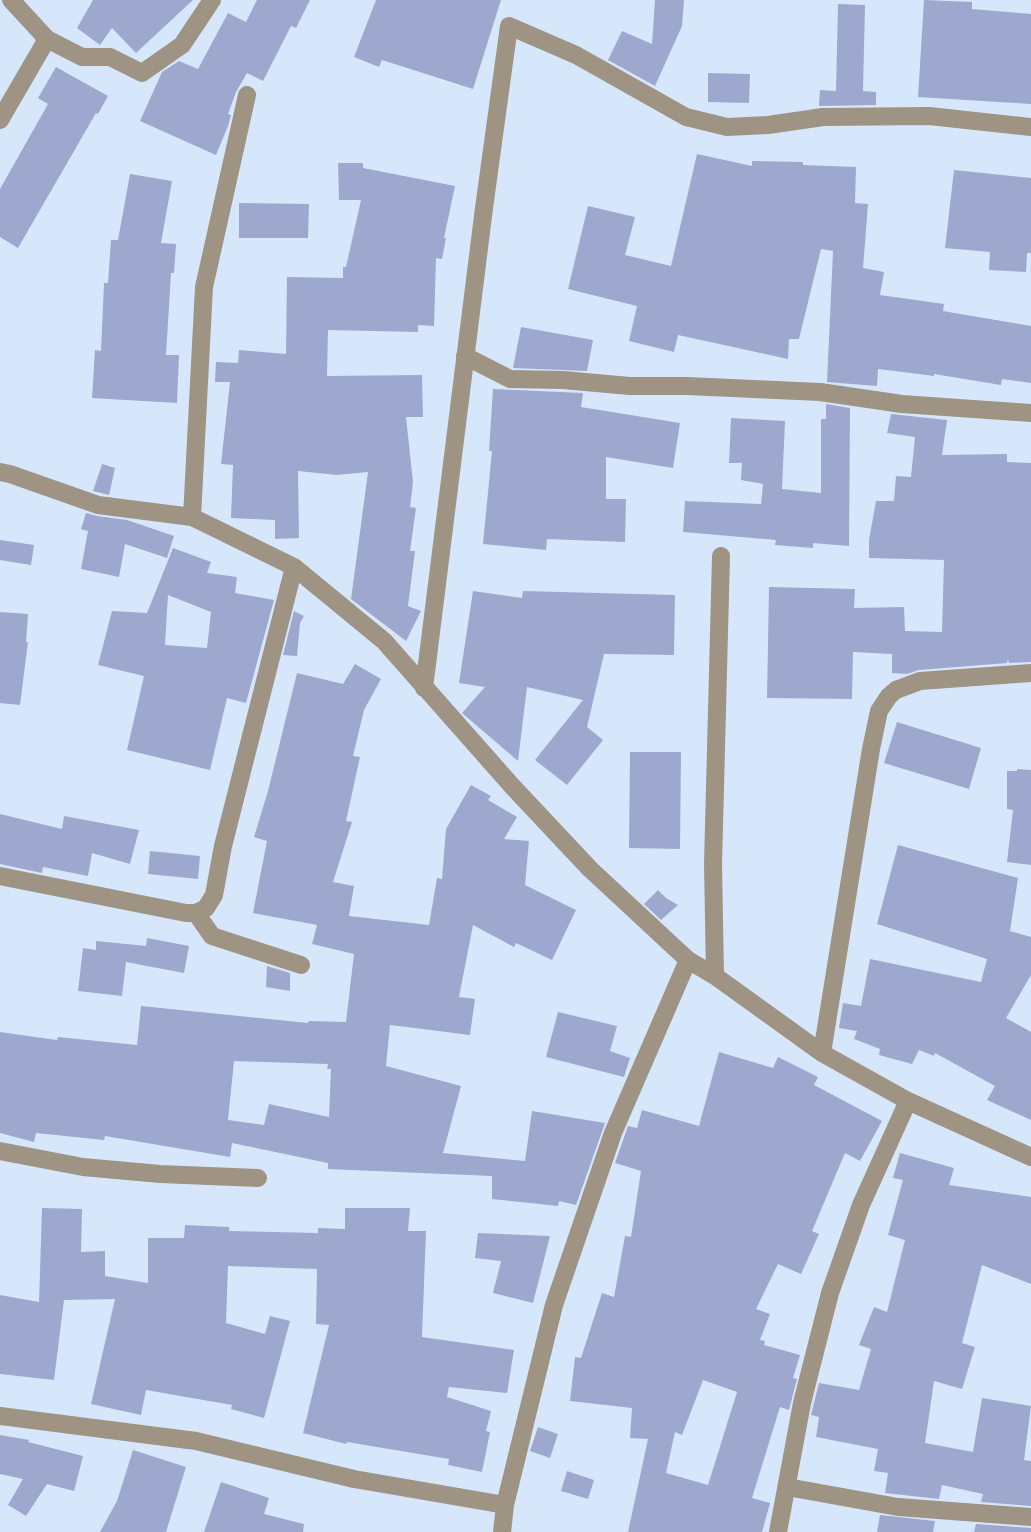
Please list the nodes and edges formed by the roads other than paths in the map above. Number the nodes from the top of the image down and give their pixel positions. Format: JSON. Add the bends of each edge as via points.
{"nodes":[{"id":1,"x":11,"y":0,"type":"edge"},
{"id":2,"x":212,"y":0,"type":"edge"},
{"id":3,"x":47,"y":39,"type":"junction"},
{"id":4,"x":247,"y":95,"type":"dead end"},
{"id":5,"x":0,"y":120,"type":"edge"},
{"id":6,"x":1031,"y":128,"type":"edge"},
{"id":7,"x":465,"y":356,"type":"junction"},
{"id":8,"x":1031,"y":413,"type":"edge"},
{"id":9,"x":0,"y":472,"type":"edge"},
{"id":10,"x":192,"y":518,"type":"junction"},
{"id":11,"x":721,"y":556,"type":"dead end"},
{"id":12,"x":294,"y":567,"type":"junction"},
{"id":13,"x":1031,"y":673,"type":"edge"},
{"id":14,"x":424,"y":688,"type":"junction"},
{"id":15,"x":0,"y":876,"type":"edge"},
{"id":16,"x":196,"y":913,"type":"junction"},
{"id":17,"x":688,"y":960,"type":"junction"},
{"id":18,"x":301,"y":965,"type":"dead end"},
{"id":19,"x":715,"y":976,"type":"junction"},
{"id":20,"x":822,"y":1053,"type":"junction"},
{"id":21,"x":908,"y":1101,"type":"junction"},
{"id":22,"x":0,"y":1151,"type":"edge"},
{"id":23,"x":1031,"y":1157,"type":"edge"},
{"id":24,"x":258,"y":1178,"type":"dead end"},
{"id":25,"x":0,"y":1416,"type":"edge"},
{"id":26,"x":787,"y":1487,"type":"junction"},
{"id":27,"x":505,"y":1505,"type":"junction"},
{"id":28,"x":1031,"y":1517,"type":"edge"},
{"id":29,"x":502,"y":1532,"type":"edge"},
{"id":30,"x":777,"y":1532,"type":"edge"}],
"edges":[{"from":1,"to":3,"type":"street"},
{"from":2,"to":3,"type":"street","via":[[182,45],[142,73],[110,57],[82,57]]},
{"from":3,"to":5,"type":"street"},
{"from":4,"to":10,"type":"street","via":[[204,287]]},
{"from":6,"to":7,"type":"street","via":[[929,116],[823,117],[727,126],[686,117],[576,55],[509,26]]},
{"from":7,"to":8,"type":"street","via":[[510,379],[820,392],[902,404]]},
{"from":7,"to":14,"type":"street"},
{"from":9,"to":10,"type":"street","via":[[98,506]]},
{"from":10,"to":12,"type":"street"},
{"from":11,"to":19,"type":"street","via":[[713,864]]},
{"from":12,"to":14,"type":"street","via":[[384,641]]},
{"from":12,"to":16,"type":"street","via":[[214,895],[206,908]]},
{"from":13,"to":20,"type":"street","via":[[920,681],[897,690],[879,711]]},
{"from":14,"to":17,"type":"street","via":[[590,868]]},
{"from":15,"to":16,"type":"street"},
{"from":16,"to":18,"type":"street","via":[[212,936]]},
{"from":17,"to":19,"type":"street"},
{"from":17,"to":27,"type":"street","via":[[613,1133],[554,1305]]},
{"from":19,"to":20,"type":"street"},
{"from":20,"to":21,"type":"street"},
{"from":21,"to":23,"type":"street"},
{"from":21,"to":26,"type":"street","via":[[861,1205],[830,1293],[802,1403]]},
{"from":22,"to":24,"type":"street","via":[[94,1168]]},
{"from":25,"to":27,"type":"street","via":[[196,1441],[354,1479]]},
{"from":26,"to":28,"type":"street","via":[[898,1507]]},
{"from":26,"to":30,"type":"street"},
{"from":27,"to":29,"type":"street"}]}
